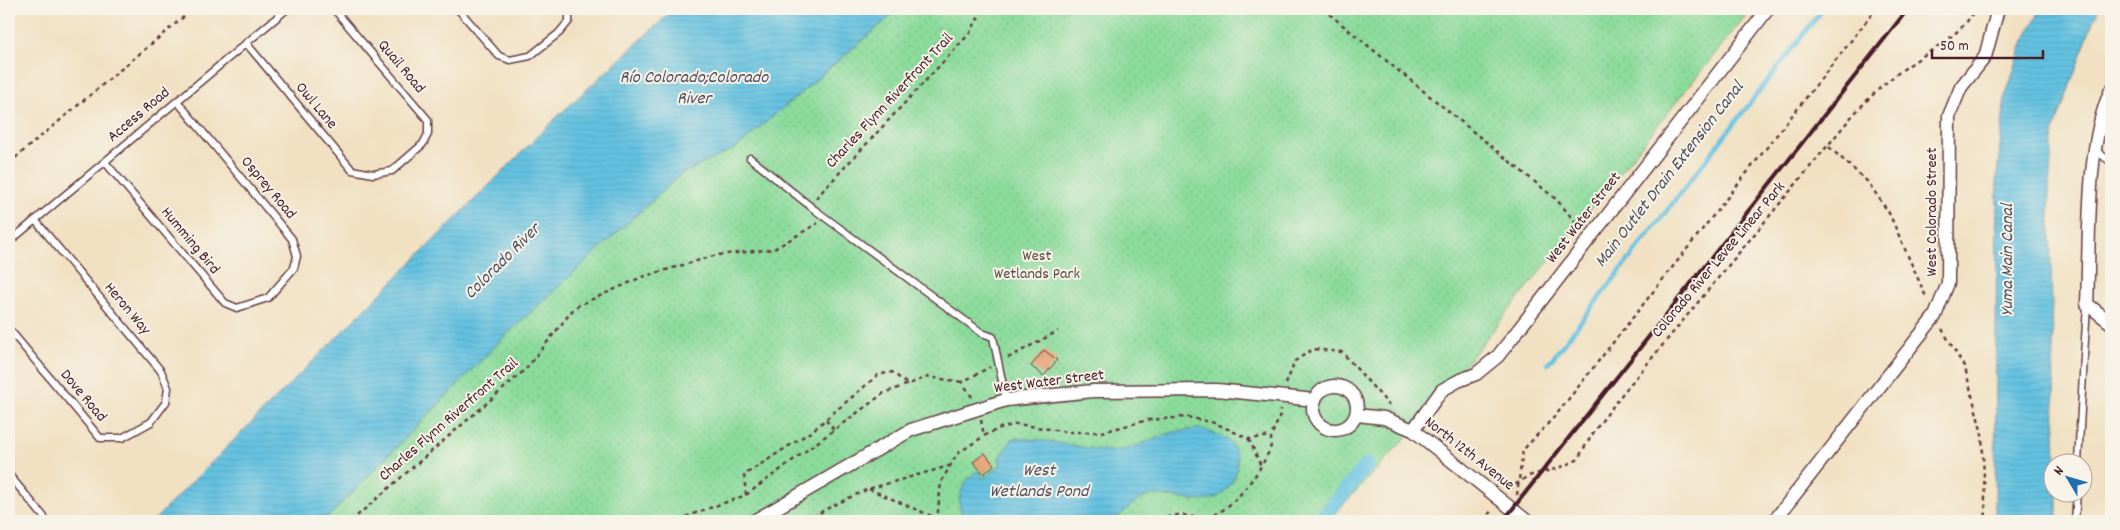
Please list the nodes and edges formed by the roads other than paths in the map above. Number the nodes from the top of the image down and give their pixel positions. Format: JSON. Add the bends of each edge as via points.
{"nodes":[{"id":1,"x":287,"y":9,"type":"edge"},
{"id":2,"x":334,"y":9,"type":"edge"},
{"id":3,"x":458,"y":9,"type":"edge"},
{"id":4,"x":569,"y":9,"type":"edge"},
{"id":5,"x":1768,"y":9,"type":"edge"},
{"id":6,"x":1998,"y":9,"type":"edge"},
{"id":7,"x":246,"y":43,"type":"junction"},
{"id":8,"x":2111,"y":90,"type":"edge"},
{"id":9,"x":177,"y":101,"type":"junction"},
{"id":10,"x":2095,"y":150,"type":"junction"},
{"id":11,"x":750,"y":158,"type":"dead end"},
{"id":12,"x":105,"y":162,"type":"junction"},
{"id":13,"x":2111,"y":162,"type":"edge"},
{"id":14,"x":373,"y":174,"type":"joint"},
{"id":15,"x":35,"y":220,"type":"junction"},
{"id":16,"x":9,"y":242,"type":"edge"},
{"id":17,"x":268,"y":298,"type":"joint"},
{"id":18,"x":2087,"y":304,"type":"junction"},
{"id":19,"x":2111,"y":322,"type":"edge"},
{"id":20,"x":9,"y":329,"type":"edge"},
{"id":21,"x":1006,"y":400,"type":"junction"},
{"id":22,"x":1315,"y":400,"type":"junction"},
{"id":23,"x":1356,"y":415,"type":"junction"},
{"id":24,"x":151,"y":422,"type":"joint"},
{"id":25,"x":1413,"y":430,"type":"junction"},
{"id":26,"x":2079,"y":452,"type":"edge"},
{"id":27,"x":9,"y":474,"type":"edge"},
{"id":28,"x":2076,"y":502,"type":"edge"},
{"id":29,"x":44,"y":521,"type":"edge"},
{"id":30,"x":754,"y":521,"type":"edge"},
{"id":31,"x":1527,"y":521,"type":"edge"},
{"id":32,"x":1774,"y":521,"type":"edge"},
{"id":33,"x":2075,"y":521,"type":"edge"}],
"edges":[{"from":1,"to":7,"type":"lane","name":"Access Road"},
{"from":2,"to":14,"type":"lane","name":"Quail Road","via":[[428,120],[428,134],[423,144],[392,171]]},
{"from":3,"to":4,"type":"lane","via":[[499,56],[510,60],[530,56],[560,33],[569,21]]},
{"from":5,"to":25,"type":"street","name":"West Water Street","via":[[1498,356],[1476,374],[1442,390]]},
{"from":6,"to":32,"type":"street","name":"West Colorado Street","via":[[1985,57],[1961,87],[1949,116],[1948,283],[1934,316]]},
{"from":7,"to":9,"type":"lane","name":"Access Road"},
{"from":7,"to":14,"type":"lane","name":"Owl Lane","via":[[352,170]]},
{"from":8,"to":10,"type":"street","via":[[2103,108]]},
{"from":9,"to":12,"type":"lane","name":"Access Road"},
{"from":9,"to":17,"type":"lane","name":"Osprey Road","via":[[292,239],[297,256],[294,268]]},
{"from":10,"to":13,"type":"lane"},
{"from":10,"to":18,"type":"street"},
{"from":11,"to":21,"type":"lane","via":[[809,206],[982,333],[992,337]]},
{"from":12,"to":15,"type":"lane","name":"Access Road"},
{"from":12,"to":17,"type":"lane","name":"Humming Bird","via":[[225,303],[237,308]]},
{"from":15,"to":16,"type":"lane","name":"Access Road"},
{"from":15,"to":24,"type":"lane","name":"Heron Way","via":[[161,371],[168,388],[166,402]]},
{"from":18,"to":19,"type":"street"},
{"from":18,"to":26,"type":"lane"},
{"from":20,"to":24,"type":"lane","name":"Dove Road","via":[[100,438],[122,438]]},
{"from":21,"to":22,"type":"street","name":"West Water Street","via":[[1093,391],[1217,390]]},
{"from":21,"to":30,"type":"street","name":"West Water Street","via":[[910,430]]},
{"from":22,"to":23,"type":"street","via":[[1324,389],[1339,386],[1356,400]]},
{"from":22,"to":23,"type":"street","via":[[1316,419],[1326,428],[1341,430],[1348,427]]},
{"from":23,"to":25,"type":"street","name":"North 12th Avenue","via":[[1384,418]]},
{"from":25,"to":31,"type":"street","name":"North 12th Avenue"},
{"from":27,"to":29,"type":"lane"},
{"from":28,"to":33,"type":"lane"}]}
